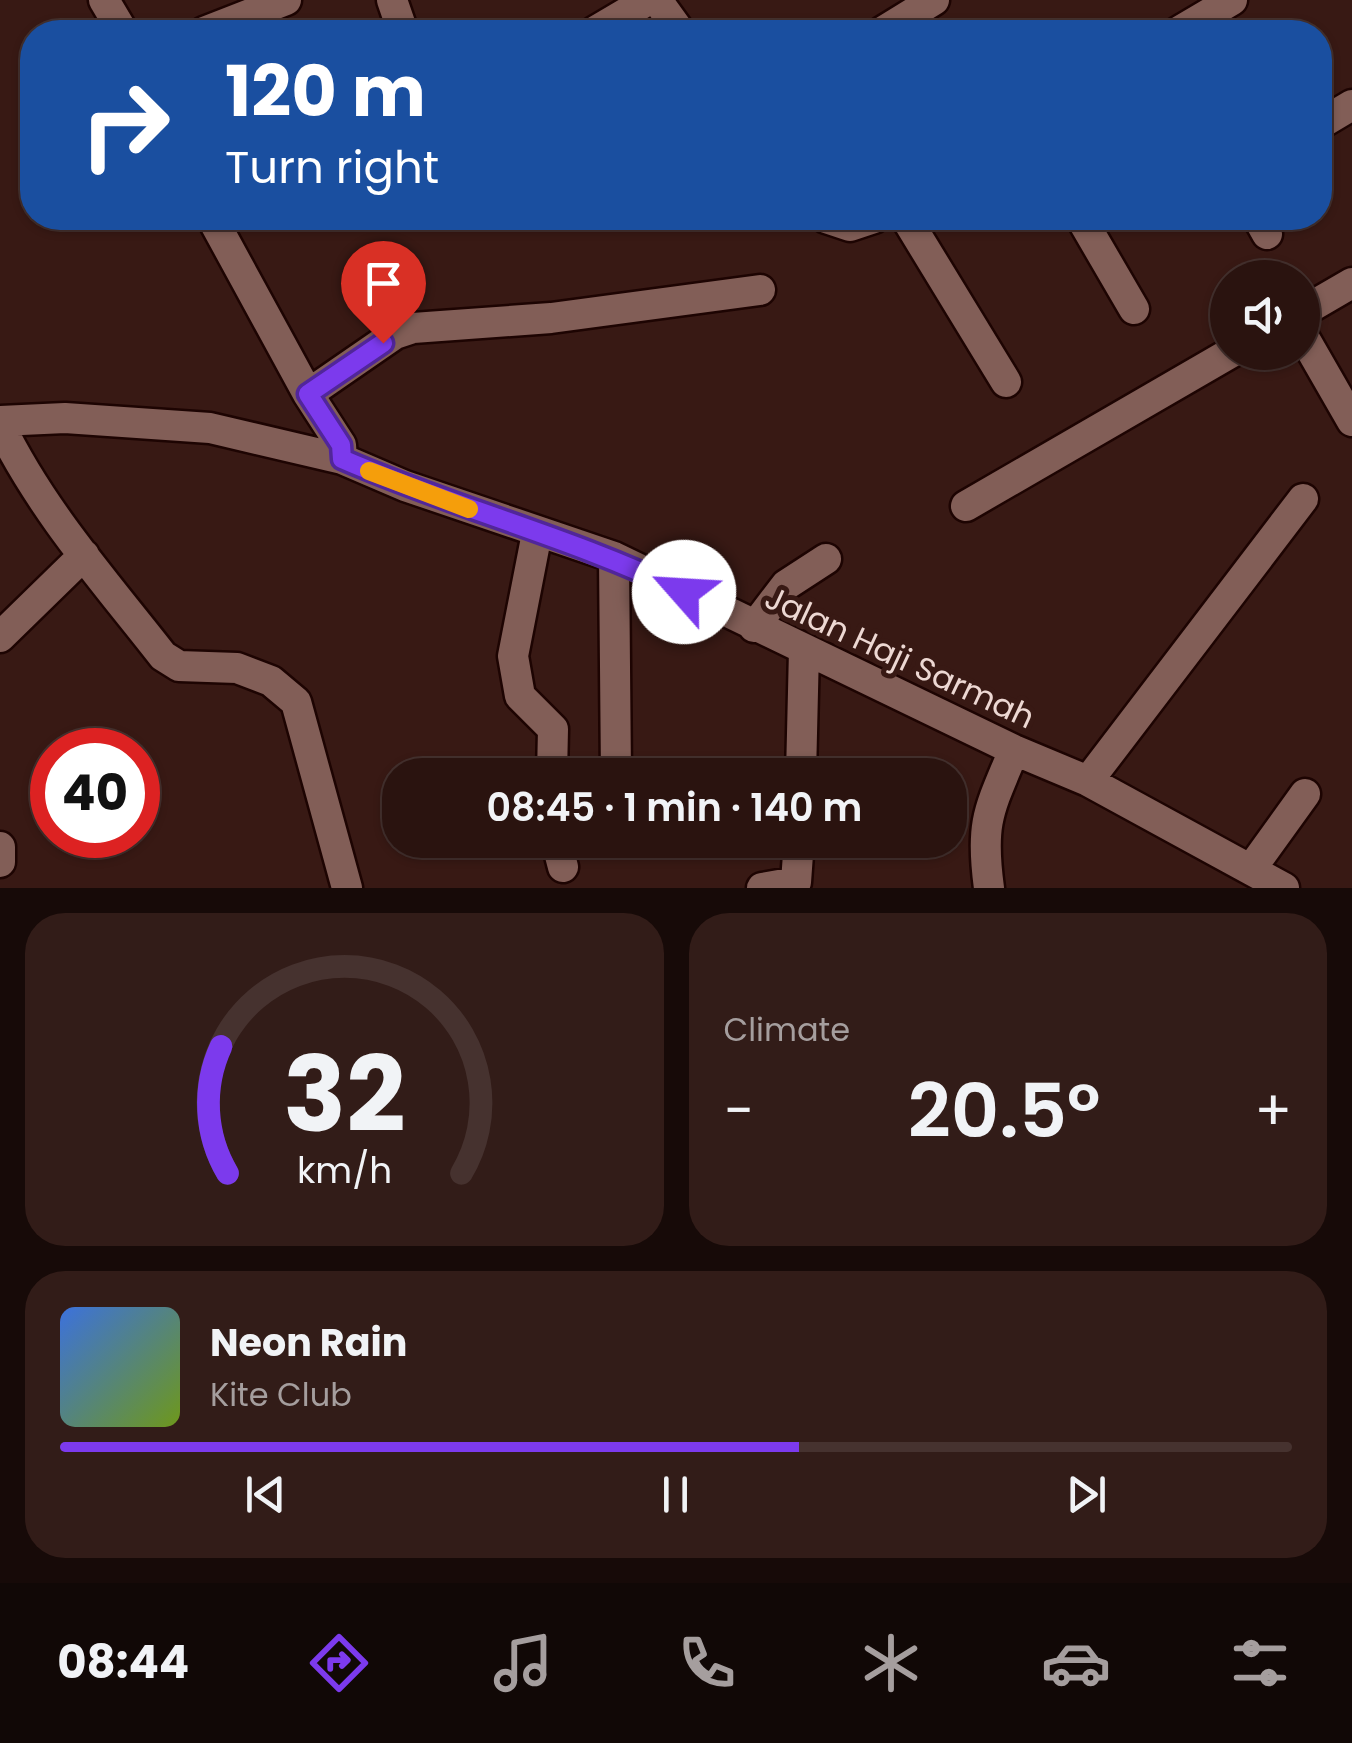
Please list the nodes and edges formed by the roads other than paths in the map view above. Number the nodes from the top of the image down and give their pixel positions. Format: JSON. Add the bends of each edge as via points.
{"nodes":[{"id":1,"x":286,"y":0,"type":"edge"},
{"id":2,"x":648,"y":0,"type":"edge"},
{"id":3,"x":934,"y":0,"type":"edge"},
{"id":4,"x":1232,"y":0,"type":"edge"},
{"id":5,"x":235,"y":20,"type":"edge"},
{"id":6,"x":614,"y":20,"type":"edge"},
{"id":7,"x":902,"y":20,"type":"edge"},
{"id":8,"x":1198,"y":20,"type":"edge"},
{"id":9,"x":219,"y":230,"type":"edge"},
{"id":10,"x":913,"y":230,"type":"edge"},
{"id":11,"x":1089,"y":230,"type":"edge"},
{"id":12,"x":1352,"y":283,"type":"edge"},
{"id":13,"x":760,"y":290,"type":"dead end"},
{"id":14,"x":1320,"y":302,"type":"edge"},
{"id":15,"x":1134,"y":309,"type":"dead end"},
{"id":16,"x":1210,"y":365,"type":"edge"},
{"id":17,"x":1320,"y":365,"type":"edge"},
{"id":18,"x":1006,"y":382,"type":"dead end"},
{"id":19,"x":308,"y":394,"type":"junction"},
{"id":20,"x":1352,"y":421,"type":"edge"},
{"id":21,"x":0,"y":423,"type":"edge"},
{"id":22,"x":342,"y":459,"type":"junction"},
{"id":23,"x":1303,"y":498,"type":"dead end"},
{"id":24,"x":966,"y":506,"type":"dead end"},
{"id":25,"x":537,"y":533,"type":"junction"},
{"id":26,"x":84,"y":555,"type":"junction"},
{"id":27,"x":614,"y":557,"type":"junction"},
{"id":28,"x":826,"y":559,"type":"dead end"},
{"id":29,"x":754,"y":627,"type":"junction"},
{"id":30,"x":0,"y":637,"type":"edge"},
{"id":31,"x":804,"y":650,"type":"junction"},
{"id":32,"x":1014,"y":750,"type":"junction"},
{"id":33,"x":552,"y":758,"type":"edge"},
{"id":34,"x":616,"y":758,"type":"edge"},
{"id":35,"x":801,"y":758,"type":"edge"},
{"id":36,"x":1088,"y":780,"type":"junction"},
{"id":37,"x":1305,"y":794,"type":"dead end"},
{"id":38,"x":798,"y":858,"type":"edge"},
{"id":39,"x":1251,"y":869,"type":"junction"},
{"id":40,"x":347,"y":888,"type":"edge"},
{"id":41,"x":762,"y":888,"type":"edge"},
{"id":42,"x":989,"y":888,"type":"edge"},
{"id":43,"x":1284,"y":888,"type":"edge"}],
"edges":[{"from":1,"to":5,"type":"street"},
{"from":2,"to":6,"type":"street"},
{"from":3,"to":7,"type":"street"},
{"from":4,"to":8,"type":"street"},
{"from":9,"to":19,"type":"street"},
{"from":10,"to":18,"type":"street"},
{"from":11,"to":15,"type":"street"},
{"from":12,"to":14,"type":"street"},
{"from":13,"to":19,"type":"street","via":[[551,318],[413,328]]},
{"from":16,"to":24,"type":"street"},
{"from":17,"to":20,"type":"street"},
{"from":19,"to":22,"type":"street","via":[[341,445]]},
{"from":21,"to":22,"type":"street","name":"Jalan Haji Sarmah","via":[[65,418],[210,428]]},
{"from":21,"to":26,"type":"street","via":[[16,460]]},
{"from":22,"to":25,"type":"street","name":"Jalan Haji Sarmah"},
{"from":23,"to":36,"type":"street"},
{"from":25,"to":27,"type":"street","name":"Jalan Haji Sarmah"},
{"from":25,"to":33,"type":"street","via":[[513,656],[520,696],[553,729]]},
{"from":26,"to":30,"type":"street"},
{"from":26,"to":40,"type":"street","via":[[163,656],[179,666],[237,668],[270,681],[296,702]]},
{"from":27,"to":29,"type":"street","name":"Jalan Haji Sarmah"},
{"from":27,"to":34,"type":"street"},
{"from":28,"to":29,"type":"street","via":[[786,585]]},
{"from":29,"to":31,"type":"street","name":"Jalan Haji Sarmah"},
{"from":31,"to":32,"type":"street","name":"Jalan Haji Sarmah"},
{"from":31,"to":35,"type":"street"},
{"from":32,"to":36,"type":"street","name":"Jalan Haji Sarmah"},
{"from":32,"to":42,"type":"street","via":[[986,818]]},
{"from":36,"to":39,"type":"street","name":"Jalan Haji Sarmah"},
{"from":37,"to":39,"type":"street"},
{"from":38,"to":41,"type":"street","via":[[796,882]]},
{"from":39,"to":43,"type":"street","name":"Jalan Haji Sarmah"}]}
